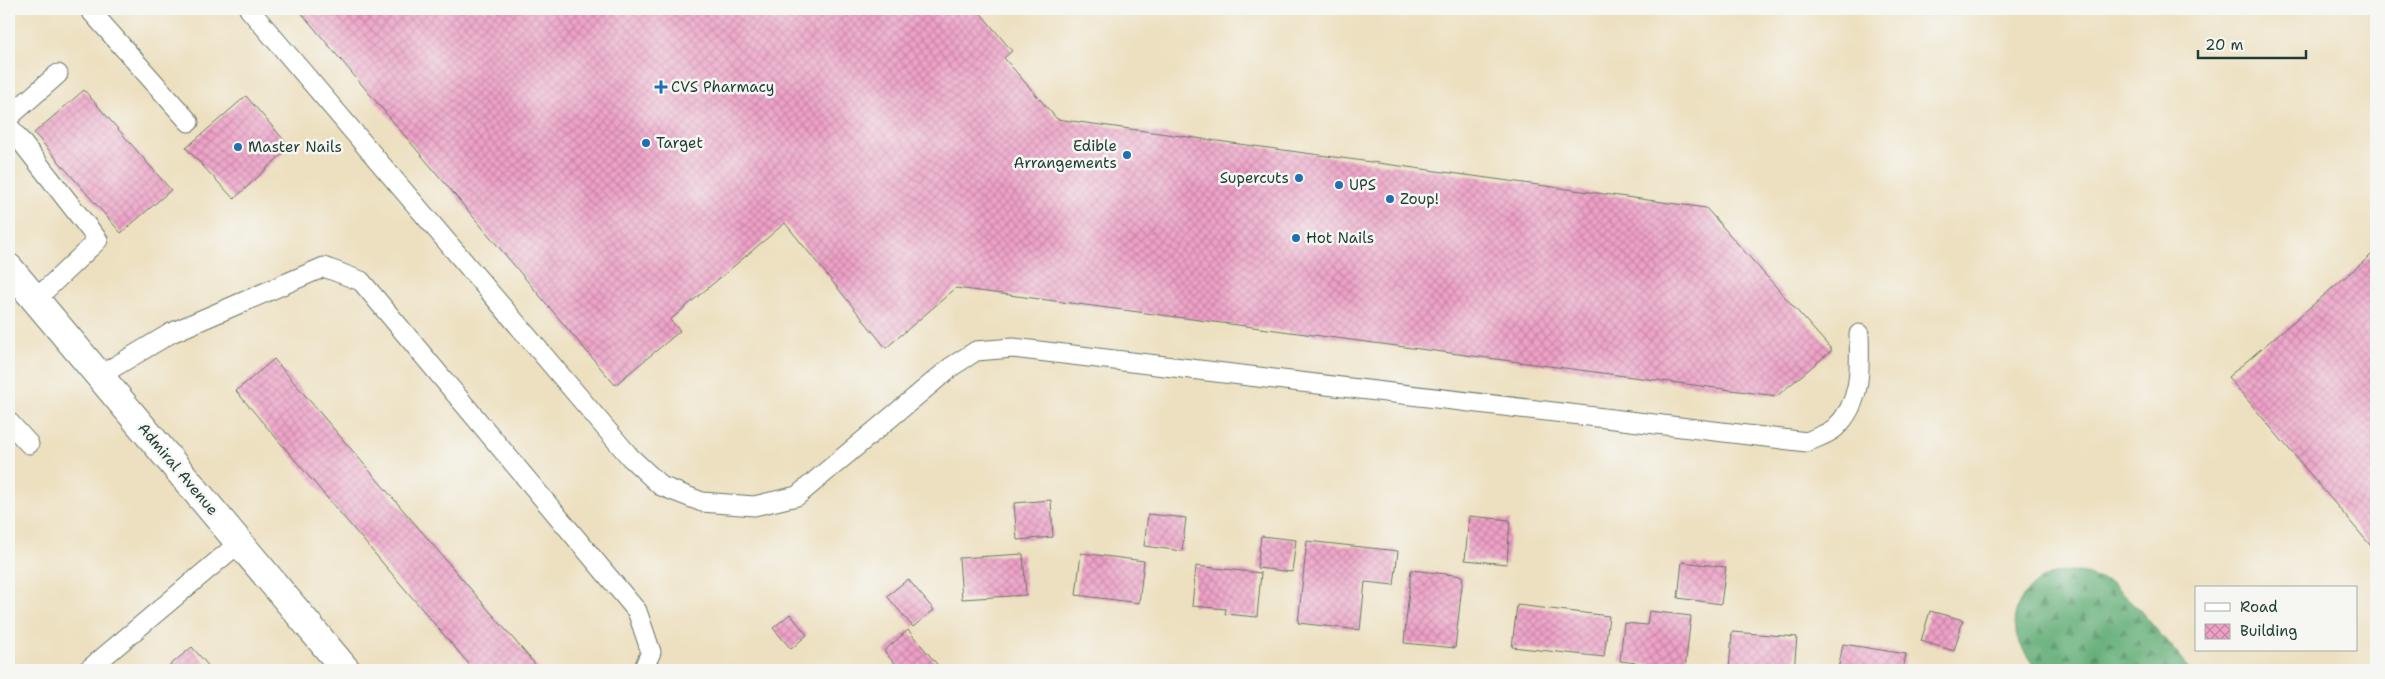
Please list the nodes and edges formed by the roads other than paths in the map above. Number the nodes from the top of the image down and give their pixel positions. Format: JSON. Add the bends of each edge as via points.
{"nodes":[{"id":1,"x":88,"y":9,"type":"edge"},
{"id":2,"x":249,"y":9,"type":"edge"},
{"id":3,"x":58,"y":74,"type":"dead end"},
{"id":4,"x":9,"y":116,"type":"edge"},
{"id":5,"x":189,"y":122,"type":"dead end"},
{"id":6,"x":9,"y":126,"type":"edge"},
{"id":7,"x":9,"y":268,"type":"edge"},
{"id":8,"x":35,"y":300,"type":"junction"},
{"id":9,"x":1859,"y":334,"type":"dead end"},
{"id":10,"x":99,"y":376,"type":"junction"},
{"id":11,"x":9,"y":422,"type":"edge"},
{"id":12,"x":29,"y":444,"type":"dead end"},
{"id":13,"x":239,"y":542,"type":"junction"},
{"id":14,"x":88,"y":670,"type":"edge"},
{"id":15,"x":346,"y":670,"type":"edge"},
{"id":16,"x":643,"y":670,"type":"edge"}],
"edges":[{"from":1,"to":5,"type":"lane"},
{"from":2,"to":9,"type":"lane","via":[[630,457],[662,486],[702,502],[754,506],[797,496],[951,367],[976,351],[1013,348],[1807,442],[1834,429],[1854,403],[1860,370]]},
{"from":3,"to":4,"type":"lane"},
{"from":6,"to":8,"type":"lane","via":[[98,240]]},
{"from":7,"to":8,"type":"street","name":"Admiral Avenue"},
{"from":8,"to":10,"type":"street","name":"Admiral Avenue"},
{"from":10,"to":13,"type":"street","name":"Admiral Avenue"},
{"from":10,"to":16,"type":"lane","via":[[171,333],[324,267],[361,281],[636,611],[651,652]]},
{"from":11,"to":12,"type":"lane"},
{"from":13,"to":14,"type":"lane"},
{"from":13,"to":15,"type":"street","name":"Admiral Avenue"}]}
